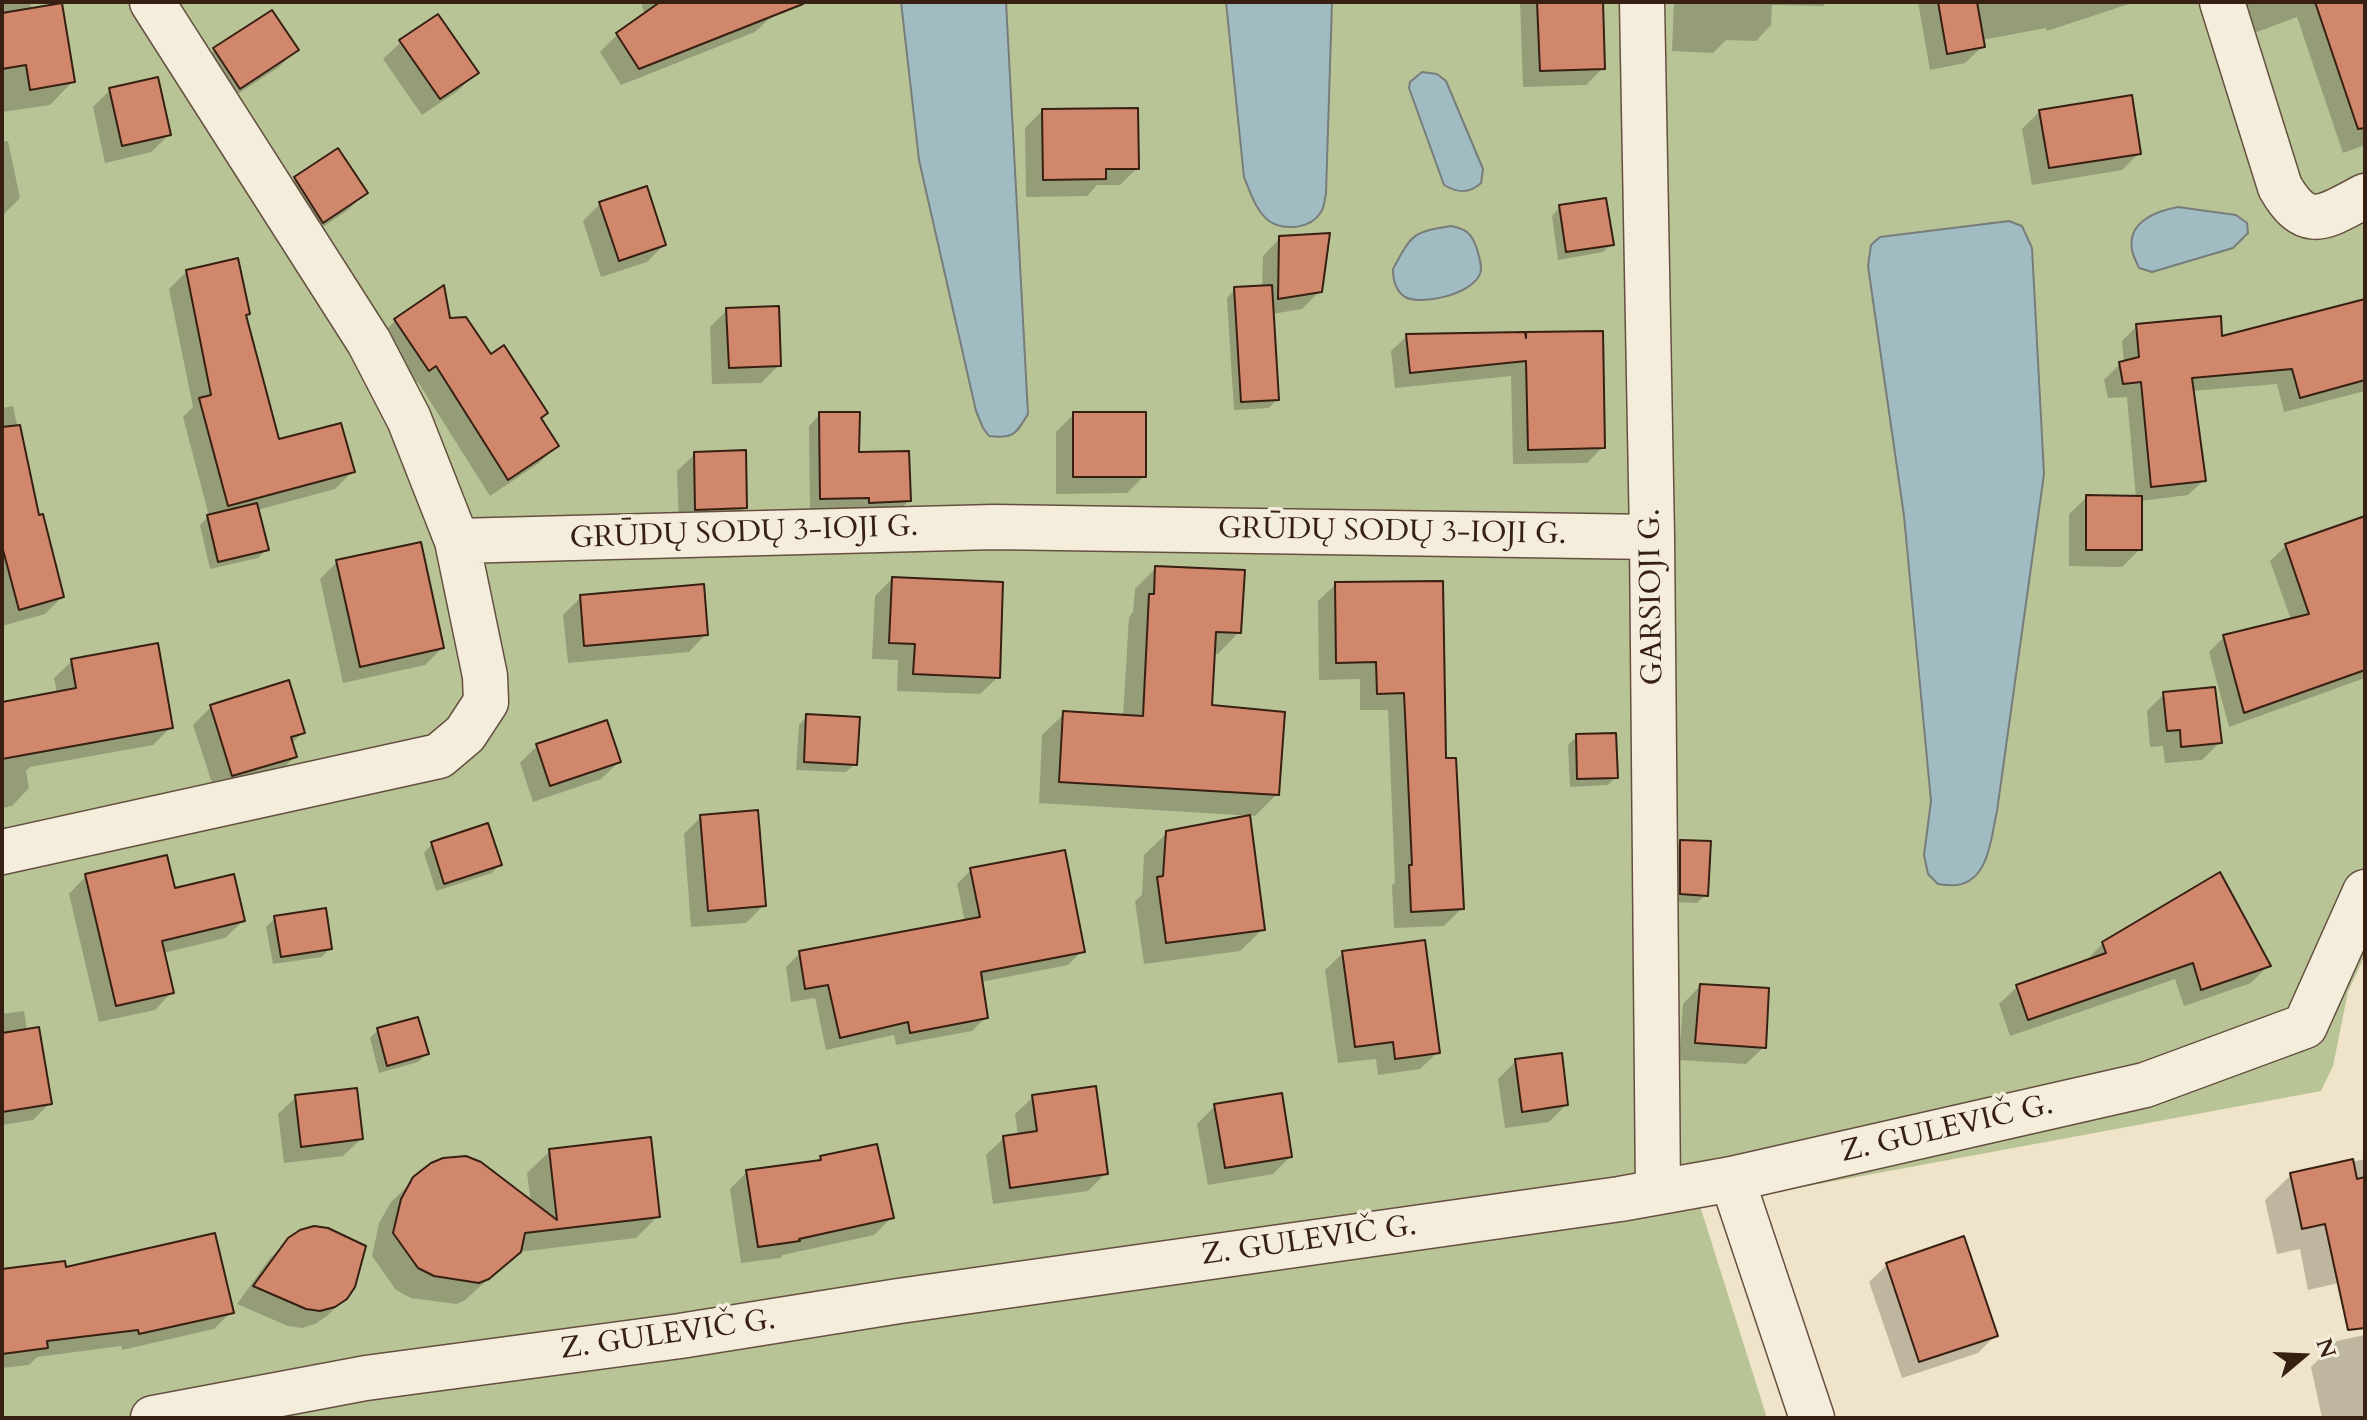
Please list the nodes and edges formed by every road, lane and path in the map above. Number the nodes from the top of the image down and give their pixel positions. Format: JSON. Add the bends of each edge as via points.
{"nodes":[{"id":1,"x":152,"y":2,"type":"edge"},
{"id":2,"x":1642,"y":2,"type":"edge"},
{"id":3,"x":2222,"y":2,"type":"edge"},
{"id":4,"x":2365,"y":196,"type":"edge"},
{"id":5,"x":1652,"y":537,"type":"junction"},
{"id":6,"x":457,"y":541,"type":"junction"},
{"id":7,"x":2,"y":852,"type":"edge"},
{"id":8,"x":2365,"y":892,"type":"edge"},
{"id":9,"x":1732,"y":1179,"type":"junction"},
{"id":10,"x":1658,"y":1192,"type":"junction"},
{"id":11,"x":153,"y":1418,"type":"edge"},
{"id":12,"x":1812,"y":1418,"type":"edge"}],
"edges":[{"from":1,"to":6,"type":"street","via":[[369,342],[409,419]]},
{"from":2,"to":5,"type":"street","name":"GARSIOJI G."},
{"from":3,"to":4,"type":"street","via":[[2280,187],[2290,203],[2310,217],[2324,217]]},
{"from":5,"to":6,"type":"street","name":"GRŪDŲ SODŲ 3-IOJI G.","via":[[994,527]]},
{"from":5,"to":10,"type":"street","name":"GARSIOJI G."},
{"from":6,"to":7,"type":"street","via":[[486,702],[465,734],[439,756]]},
{"from":8,"to":9,"type":"street","name":"Z. GULEVIČ G.","via":[[2305,1026],[2145,1085]]},
{"from":9,"to":10,"type":"street","name":"Z. GULEVIČ G."},
{"from":9,"to":12,"type":"street"},
{"from":10,"to":11,"type":"street","name":"Z. GULEVIČ G.","via":[[366,1378]]}]}
